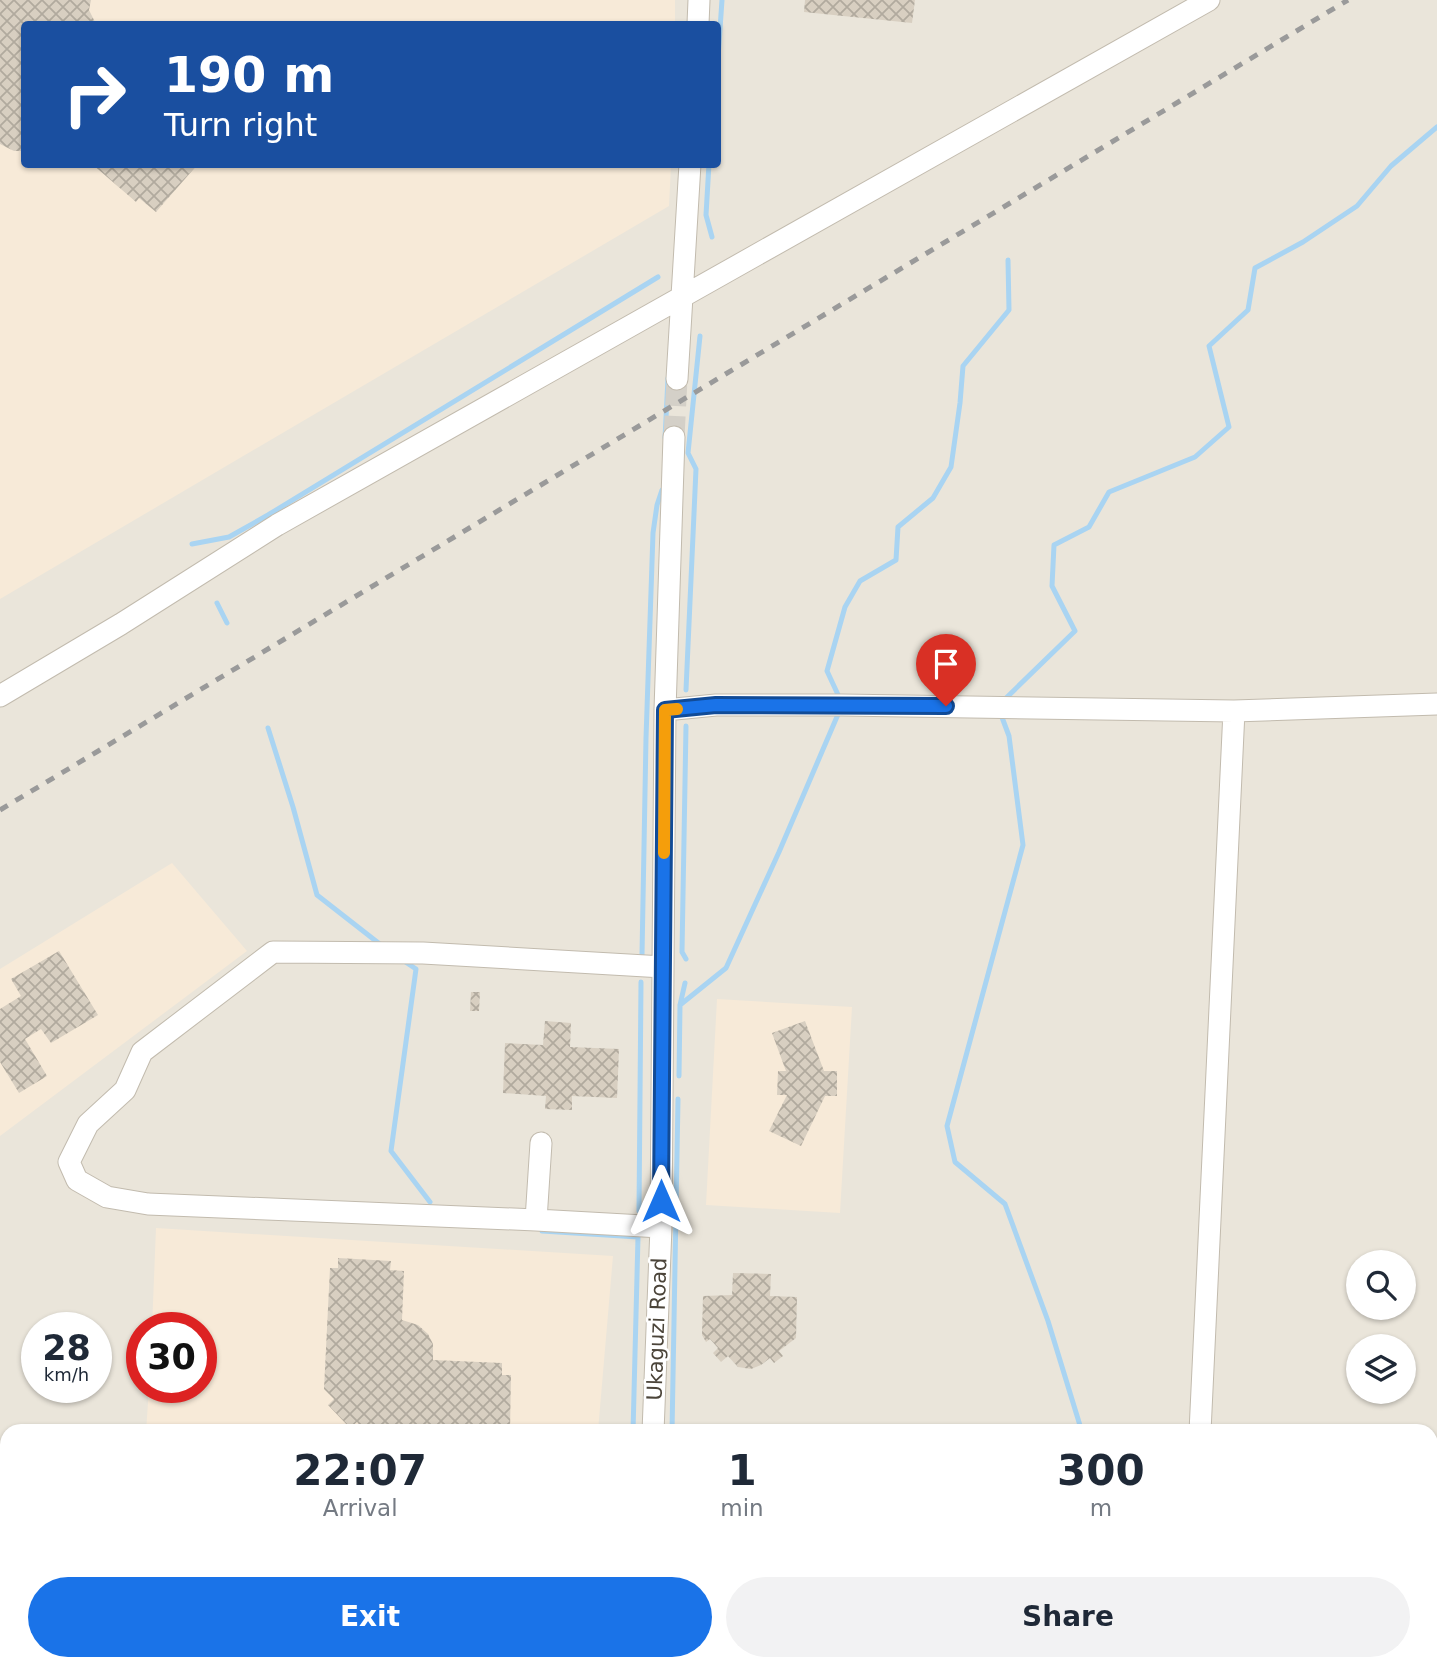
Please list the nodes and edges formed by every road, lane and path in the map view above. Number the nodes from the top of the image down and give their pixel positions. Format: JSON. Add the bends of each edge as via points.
{"nodes":[{"id":1,"x":699,"y":0,"type":"edge"},
{"id":2,"x":1209,"y":0,"type":"edge"},
{"id":3,"x":698,"y":21,"type":"edge"},
{"id":4,"x":690,"y":168,"type":"edge"},
{"id":5,"x":682,"y":296,"type":"junction"},
{"id":6,"x":677,"y":379,"type":"tunnel mouth"},
{"id":7,"x":674,"y":437,"type":"tunnel mouth"},
{"id":8,"x":0,"y":696,"type":"edge"},
{"id":9,"x":1437,"y":704,"type":"edge"},
{"id":10,"x":665,"y":710,"type":"junction"},
{"id":11,"x":1234,"y":711,"type":"junction"},
{"id":12,"x":663,"y":967,"type":"junction"},
{"id":13,"x":541,"y":1143,"type":"dead end"},
{"id":14,"x":536,"y":1220,"type":"junction"},
{"id":15,"x":661,"y":1227,"type":"junction"},
{"id":16,"x":653,"y":1424,"type":"edge"},
{"id":17,"x":1200,"y":1424,"type":"edge"}],
"edges":[{"from":1,"to":3,"type":"street"},
{"from":2,"to":5,"type":"street"},
{"from":4,"to":5,"type":"street"},
{"from":5,"to":6,"type":"street"},
{"from":5,"to":8,"type":"street","via":[[277,525]]},
{"from":7,"to":10,"type":"street","name":"Ukaguzi Road"},
{"from":9,"to":11,"type":"street"},
{"from":10,"to":11,"type":"street","via":[[716,705],[855,705]]},
{"from":10,"to":12,"type":"street","name":"Ukaguzi Road"},
{"from":11,"to":17,"type":"street"},
{"from":12,"to":14,"type":"street","via":[[424,953],[273,952],[142,1052],[125,1090],[88,1124],[69,1162],[77,1180],[107,1198],[148,1204]]},
{"from":12,"to":15,"type":"street","name":"Ukaguzi Road"},
{"from":13,"to":14,"type":"street"},
{"from":14,"to":15,"type":"street"},
{"from":15,"to":16,"type":"street","name":"Ukaguzi Road"}]}
